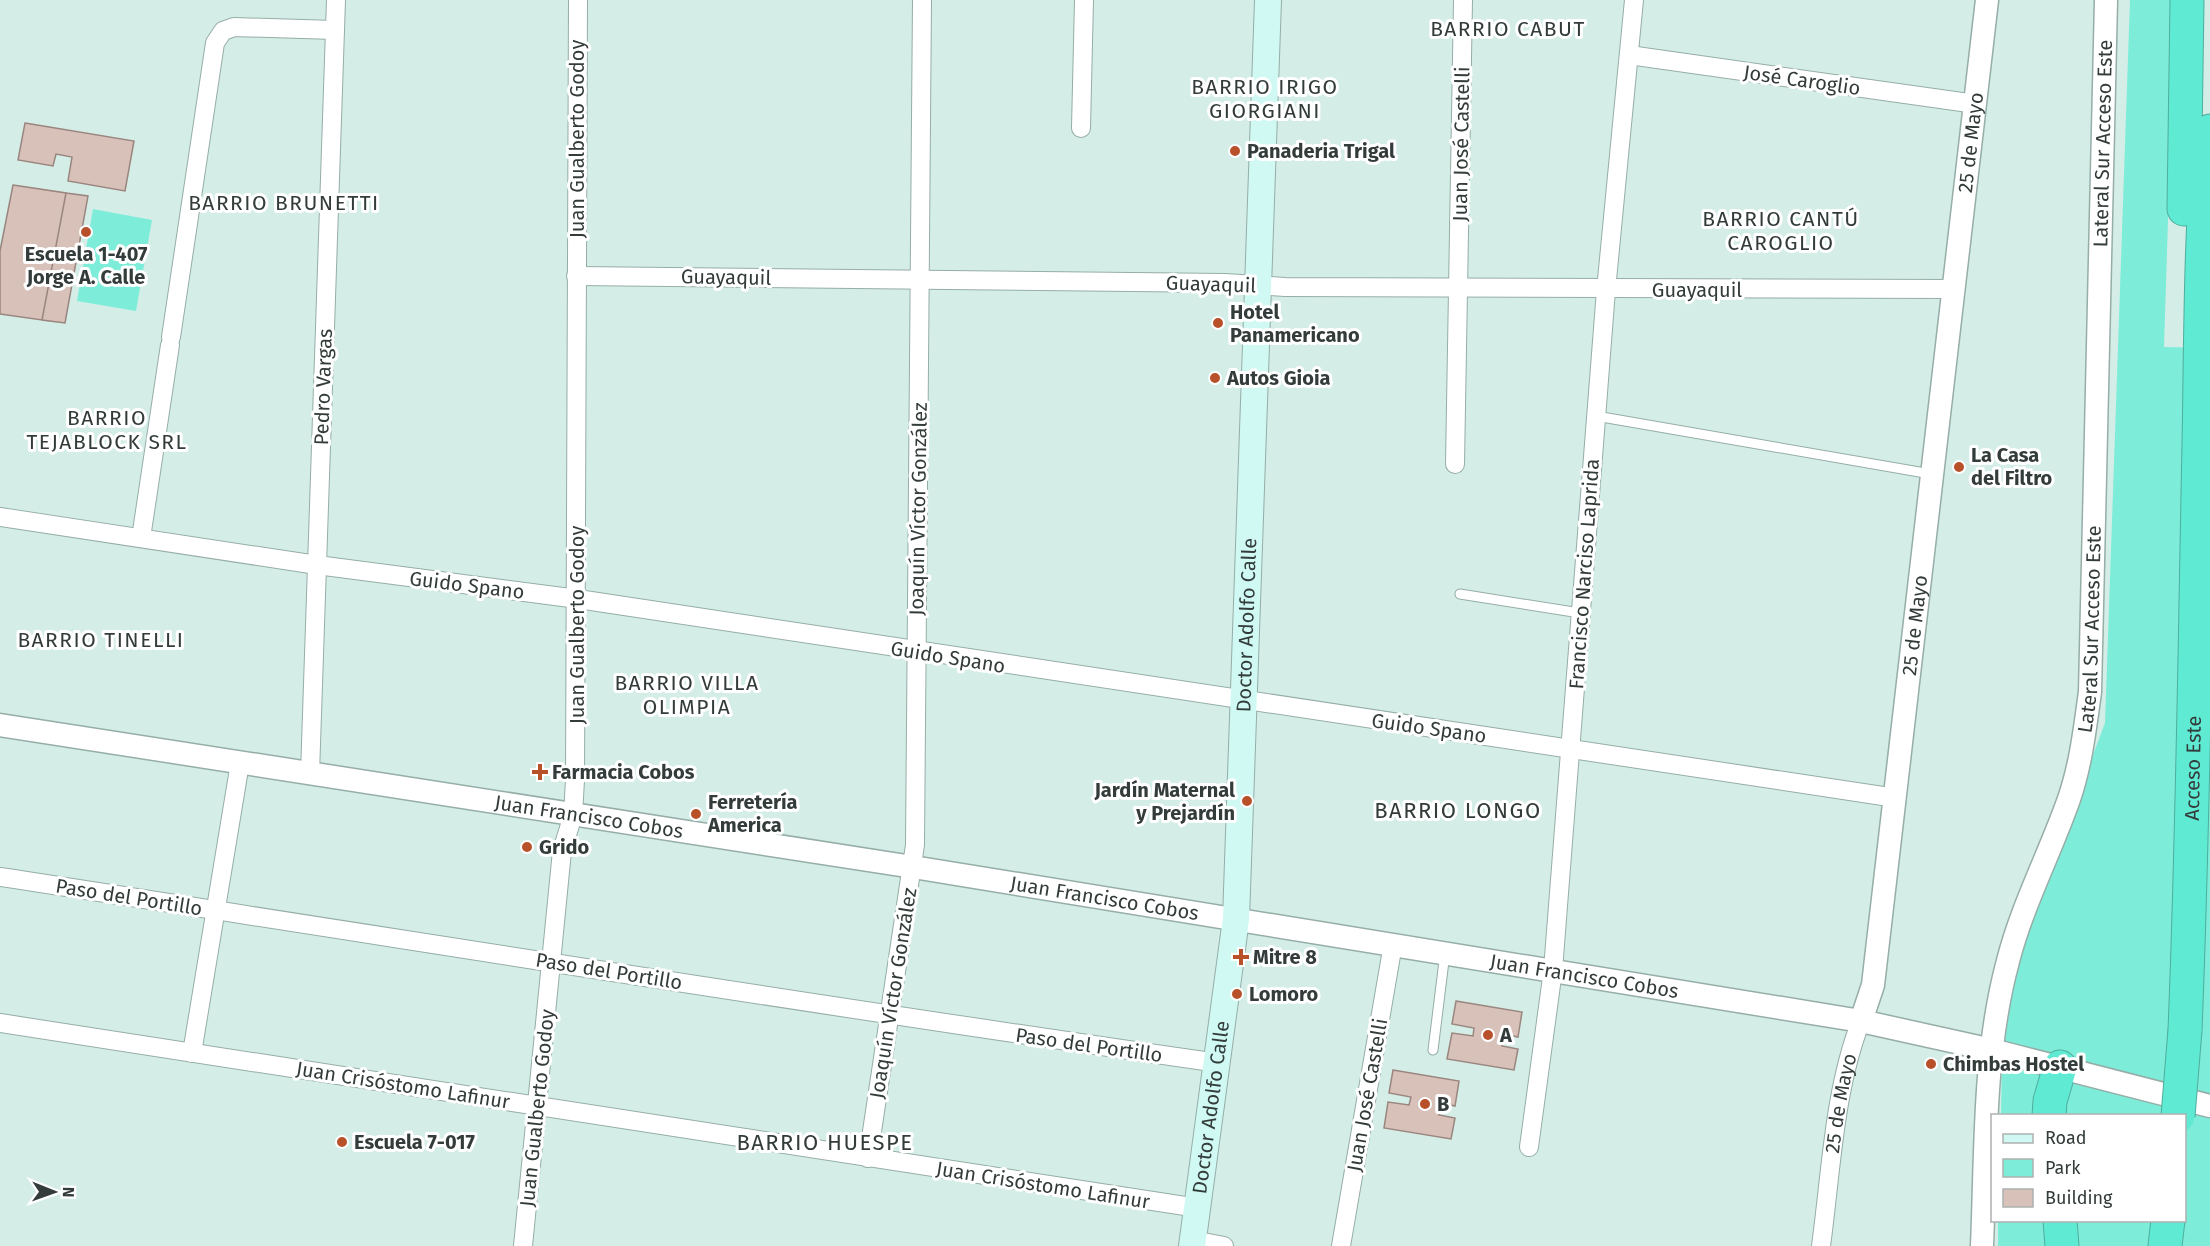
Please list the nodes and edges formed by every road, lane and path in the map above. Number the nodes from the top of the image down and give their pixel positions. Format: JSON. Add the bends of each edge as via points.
{"nodes":[{"id":1,"x":336,"y":0,"type":"edge"},
{"id":2,"x":578,"y":0,"type":"edge"},
{"id":3,"x":922,"y":0,"type":"edge"},
{"id":4,"x":1084,"y":0,"type":"edge"},
{"id":5,"x":1268,"y":0,"type":"edge"},
{"id":6,"x":1463,"y":0,"type":"edge"},
{"id":7,"x":1634,"y":0,"type":"edge"},
{"id":8,"x":1987,"y":0,"type":"edge"},
{"id":9,"x":2106,"y":0,"type":"edge"},
{"id":10,"x":2187,"y":0,"type":"edge"},
{"id":11,"x":335,"y":30,"type":"junction"},
{"id":12,"x":1629,"y":55,"type":"junction"},
{"id":13,"x":1976,"y":104,"type":"junction"},
{"id":14,"x":1081,"y":128,"type":"dead end"},
{"id":15,"x":2210,"y":132,"type":"edge"},
{"id":16,"x":576,"y":276,"type":"junction"},
{"id":17,"x":920,"y":279,"type":"junction"},
{"id":18,"x":1258,"y":286,"type":"junction"},
{"id":19,"x":1458,"y":289,"type":"junction"},
{"id":20,"x":1954,"y":289,"type":"junction"},
{"id":21,"x":1606,"y":290,"type":"junction"},
{"id":22,"x":1596,"y":416,"type":"junction"},
{"id":23,"x":2199,"y":427,"type":"junction"},
{"id":24,"x":1455,"y":464,"type":"dead end"},
{"id":25,"x":1933,"y":475,"type":"junction"},
{"id":26,"x":0,"y":517,"type":"edge"},
{"id":27,"x":141,"y":538,"type":"junction"},
{"id":28,"x":317,"y":565,"type":"junction"},
{"id":29,"x":1460,"y":594,"type":"dead end"},
{"id":30,"x":578,"y":599,"type":"junction"},
{"id":31,"x":1580,"y":613,"type":"junction"},
{"id":32,"x":917,"y":652,"type":"junction"},
{"id":33,"x":1243,"y":700,"type":"junction"},
{"id":34,"x":0,"y":724,"type":"edge"},
{"id":35,"x":1570,"y":748,"type":"junction"},
{"id":36,"x":240,"y":762,"type":"junction"},
{"id":37,"x":310,"y":774,"type":"junction"},
{"id":38,"x":1896,"y":798,"type":"junction"},
{"id":39,"x":573,"y":815,"type":"junction"},
{"id":40,"x":913,"y":867,"type":"junction"},
{"id":41,"x":0,"y":877,"type":"edge"},
{"id":42,"x":215,"y":910,"type":"junction"},
{"id":43,"x":1236,"y":919,"type":"junction"},
{"id":44,"x":1393,"y":944,"type":"junction"},
{"id":45,"x":1445,"y":953,"type":"junction"},
{"id":46,"x":551,"y":961,"type":"junction"},
{"id":47,"x":1553,"y":970,"type":"junction"},
{"id":48,"x":889,"y":1016,"type":"junction"},
{"id":49,"x":1861,"y":1021,"type":"junction"},
{"id":50,"x":0,"y":1023,"type":"edge"},
{"id":51,"x":1433,"y":1050,"type":"dead end"},
{"id":52,"x":1992,"y":1050,"type":"junction"},
{"id":53,"x":192,"y":1053,"type":"junction"},
{"id":54,"x":1218,"y":1063,"type":"junction"},
{"id":55,"x":2060,"y":1067,"type":"junction"},
{"id":56,"x":537,"y":1105,"type":"junction"},
{"id":57,"x":2197,"y":1108,"type":"edge"},
{"id":58,"x":2049,"y":1114,"type":"edge"},
{"id":59,"x":1529,"y":1147,"type":"dead end"},
{"id":60,"x":868,"y":1158,"type":"junction"},
{"id":61,"x":1197,"y":1208,"type":"junction"},
{"id":62,"x":2060,"y":1222,"type":"edge"},
{"id":63,"x":2168,"y":1222,"type":"edge"},
{"id":64,"x":1192,"y":1243,"type":"edge"},
{"id":65,"x":523,"y":1246,"type":"edge"},
{"id":66,"x":1224,"y":1246,"type":"edge"},
{"id":67,"x":1341,"y":1246,"type":"edge"},
{"id":68,"x":1821,"y":1246,"type":"edge"},
{"id":69,"x":1982,"y":1246,"type":"edge"},
{"id":70,"x":2062,"y":1246,"type":"edge"},
{"id":71,"x":2165,"y":1246,"type":"edge"}],
"edges":[{"from":1,"to":11,"type":"street","name":"Pedro Vargas"},
{"from":2,"to":16,"type":"street","name":"Juan Gualberto Godoy"},
{"from":3,"to":17,"type":"street","name":"Joaquín Víctor González"},
{"from":4,"to":14,"type":"street"},
{"from":5,"to":18,"type":"main road","name":"Doctor Adolfo Calle"},
{"from":6,"to":19,"type":"street","name":"Juan José Castelli"},
{"from":7,"to":12,"type":"street","name":"Francisco Narciso Laprida"},
{"from":8,"to":13,"type":"street","name":"25 de Mayo"},
{"from":9,"to":52,"type":"street","name":"Lateral Sur Acceso Este","via":[[2090,692],[2083,744],[2069,797],[2008,958]]},
{"from":10,"to":23,"type":"highway","via":[[2183,203]]},
{"from":11,"to":27,"type":"street","via":[[234,27],[223,31],[215,43]]},
{"from":11,"to":28,"type":"street","name":"Pedro Vargas"},
{"from":12,"to":13,"type":"street","name":"José Caroglio"},
{"from":12,"to":21,"type":"street","name":"Francisco Narciso Laprida"},
{"from":13,"to":20,"type":"street","name":"25 de Mayo"},
{"from":15,"to":23,"type":"highway","name":"Acceso Este","via":[[2202,248]]},
{"from":16,"to":17,"type":"street","name":"Guayaquil"},
{"from":16,"to":30,"type":"street","name":"Juan Gualberto Godoy"},
{"from":17,"to":18,"type":"street","name":"Guayaquil"},
{"from":17,"to":32,"type":"street","name":"Joaquín Víctor González"},
{"from":18,"to":19,"type":"street","name":"Guayaquil"},
{"from":18,"to":33,"type":"main road","name":"Doctor Adolfo Calle"},
{"from":19,"to":21,"type":"street","name":"Guayaquil"},
{"from":19,"to":24,"type":"street","name":"Juan José Castelli"},
{"from":20,"to":21,"type":"street","name":"Guayaquil"},
{"from":20,"to":25,"type":"street","name":"25 de Mayo"},
{"from":21,"to":22,"type":"street","name":"Francisco Narciso Laprida"},
{"from":22,"to":25,"type":"lane"},
{"from":22,"to":31,"type":"street","name":"Francisco Narciso Laprida"},
{"from":23,"to":57,"type":"highway","name":"Acceso Este","bridge":true,"via":[[2185,1030]]},
{"from":25,"to":38,"type":"street","name":"25 de Mayo"},
{"from":26,"to":27,"type":"street","name":"Guido Spano"},
{"from":27,"to":28,"type":"street","name":"Guido Spano"},
{"from":28,"to":30,"type":"street","name":"Guido Spano"},
{"from":28,"to":37,"type":"street","name":"Pedro Vargas"},
{"from":29,"to":31,"type":"lane"},
{"from":30,"to":32,"type":"street","name":"Guido Spano"},
{"from":30,"to":39,"type":"street","name":"Juan Gualberto Godoy"},
{"from":31,"to":35,"type":"street","name":"Francisco Narciso Laprida"},
{"from":32,"to":33,"type":"street","name":"Guido Spano"},
{"from":32,"to":40,"type":"street","name":"Joaquín Víctor González"},
{"from":33,"to":35,"type":"street","name":"Guido Spano"},
{"from":33,"to":43,"type":"main road","name":"Doctor Adolfo Calle"},
{"from":34,"to":36,"type":"street","name":"Juan Francisco Cobos"},
{"from":35,"to":38,"type":"street","name":"Guido Spano"},
{"from":35,"to":47,"type":"street","name":"Francisco Narciso Laprida"},
{"from":36,"to":37,"type":"street","name":"Juan Francisco Cobos"},
{"from":36,"to":42,"type":"street"},
{"from":37,"to":39,"type":"street","name":"Juan Francisco Cobos"},
{"from":38,"to":49,"type":"street","name":"25 de Mayo","via":[[1873,985]]},
{"from":39,"to":40,"type":"street","name":"Juan Francisco Cobos"},
{"from":39,"to":46,"type":"street","name":"Juan Gualberto Godoy","via":[[562,851]]},
{"from":40,"to":43,"type":"street","name":"Juan Francisco Cobos"},
{"from":40,"to":48,"type":"street","name":"Joaquín Víctor González"},
{"from":41,"to":42,"type":"street","name":"Paso del Portillo"},
{"from":42,"to":46,"type":"street","name":"Paso del Portillo"},
{"from":42,"to":53,"type":"street"},
{"from":43,"to":44,"type":"street","name":"Juan Francisco Cobos"},
{"from":43,"to":54,"type":"main road","name":"Doctor Adolfo Calle"},
{"from":44,"to":45,"type":"street","name":"Juan Francisco Cobos"},
{"from":44,"to":67,"type":"street","name":"Juan José Castelli"},
{"from":45,"to":47,"type":"street","name":"Juan Francisco Cobos"},
{"from":45,"to":51,"type":"lane"},
{"from":46,"to":48,"type":"street","name":"Paso del Portillo"},
{"from":46,"to":56,"type":"street","name":"Juan Gualberto Godoy"},
{"from":47,"to":49,"type":"street","name":"Juan Francisco Cobos"},
{"from":47,"to":59,"type":"street","name":"Francisco Narciso Laprida"},
{"from":48,"to":54,"type":"street","name":"Paso del Portillo"},
{"from":48,"to":60,"type":"street","name":"Joaquín Víctor González"},
{"from":49,"to":52,"type":"street","name":"Juan Francisco Cobos"},
{"from":49,"to":68,"type":"street","name":"25 de Mayo","via":[[1845,1075]]},
{"from":50,"to":53,"type":"street","name":"Juan Crisóstomo Lafinur"},
{"from":52,"to":55,"type":"street","name":"Juan Francisco Cobos"},
{"from":52,"to":69,"type":"street","name":"Lateral Sur Acceso Este"},
{"from":53,"to":56,"type":"street","name":"Juan Crisóstomo Lafinur"},
{"from":54,"to":61,"type":"main road","name":"Doctor Adolfo Calle"},
{"from":55,"to":57,"type":"street","name":"Juan Francisco Cobos"},
{"from":55,"to":58,"type":"highway"},
{"from":56,"to":60,"type":"street","name":"Juan Crisóstomo Lafinur"},
{"from":56,"to":65,"type":"street","name":"Juan Gualberto Godoy"},
{"from":60,"to":61,"type":"street","name":"Juan Crisóstomo Lafinur"},
{"from":61,"to":64,"type":"main road","name":"Doctor Adolfo Calle"},
{"from":62,"to":70,"type":"highway"},
{"from":63,"to":71,"type":"highway"},
{"from":64,"to":66,"type":"street"}]}
